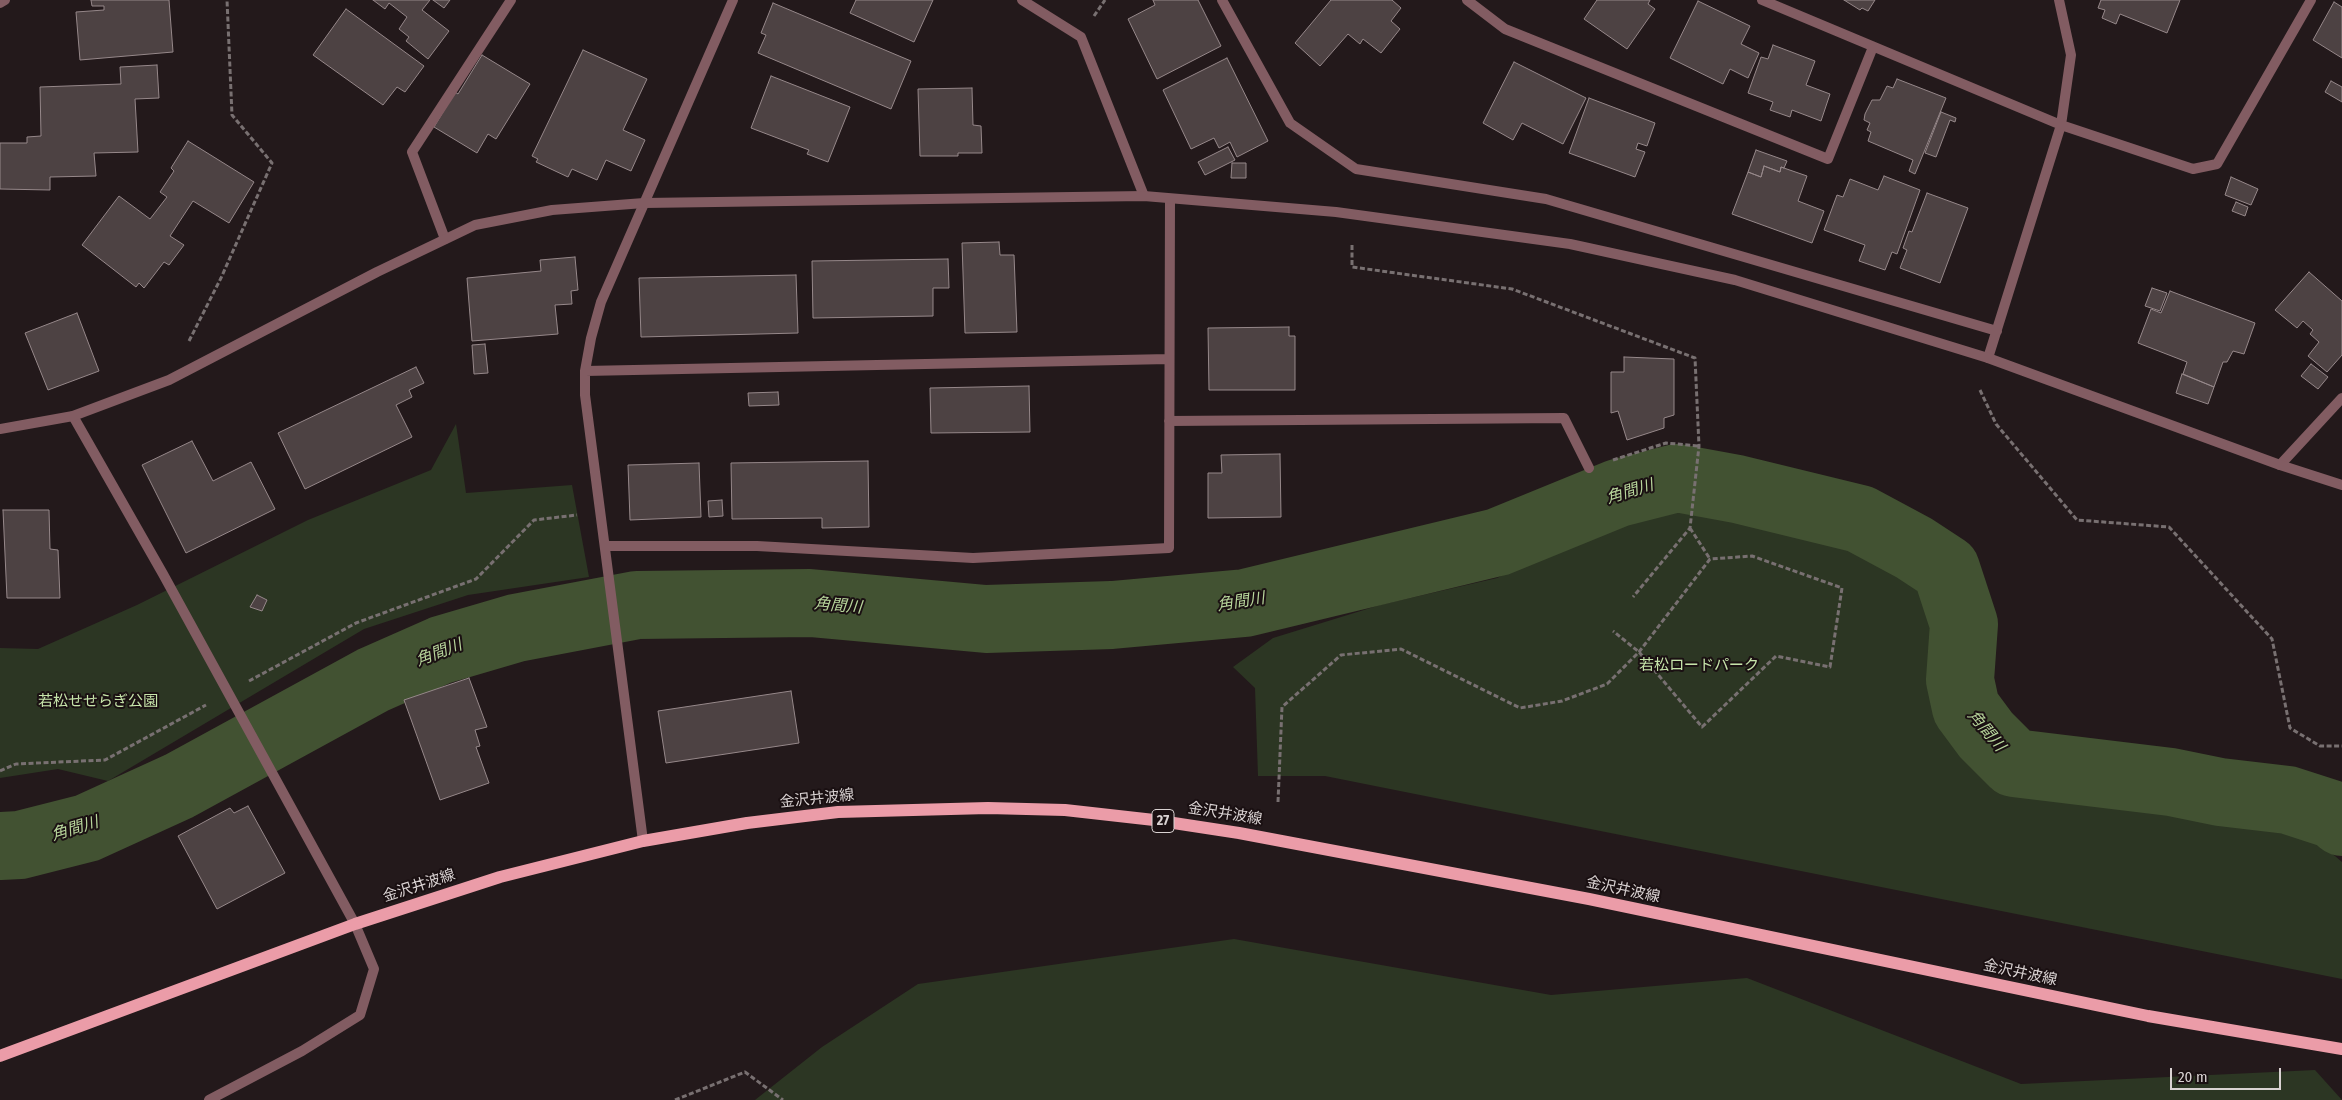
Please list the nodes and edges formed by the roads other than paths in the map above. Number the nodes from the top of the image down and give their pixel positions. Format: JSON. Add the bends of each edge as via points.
{"nodes":[{"id":1,"x":4,"y":0,"type":"edge"},
{"id":2,"x":511,"y":0,"type":"edge"},
{"id":3,"x":733,"y":0,"type":"edge"},
{"id":4,"x":1022,"y":0,"type":"edge"},
{"id":5,"x":1222,"y":0,"type":"edge"},
{"id":6,"x":1467,"y":0,"type":"edge"},
{"id":7,"x":1762,"y":0,"type":"edge"},
{"id":8,"x":2059,"y":0,"type":"edge"},
{"id":9,"x":2311,"y":0,"type":"edge"},
{"id":10,"x":0,"y":3,"type":"edge"},
{"id":11,"x":1874,"y":47,"type":"junction"},
{"id":12,"x":2061,"y":125,"type":"junction"},
{"id":13,"x":1144,"y":196,"type":"junction"},
{"id":14,"x":1170,"y":200,"type":"junction"},
{"id":15,"x":644,"y":203,"type":"junction"},
{"id":16,"x":445,"y":239,"type":"junction"},
{"id":17,"x":1997,"y":331,"type":"junction"},
{"id":18,"x":1988,"y":358,"type":"junction"},
{"id":19,"x":1170,"y":359,"type":"junction"},
{"id":20,"x":585,"y":371,"type":"junction"},
{"id":21,"x":2342,"y":398,"type":"edge"},
{"id":22,"x":73,"y":416,"type":"junction"},
{"id":23,"x":1170,"y":421,"type":"junction"},
{"id":24,"x":0,"y":429,"type":"edge"},
{"id":25,"x":2280,"y":465,"type":"junction"},
{"id":26,"x":1589,"y":468,"type":"road end"},
{"id":27,"x":2342,"y":485,"type":"edge"},
{"id":28,"x":605,"y":546,"type":"junction"},
{"id":29,"x":643,"y":841,"type":"junction"},
{"id":30,"x":355,"y":924,"type":"junction"},
{"id":31,"x":2342,"y":1049,"type":"edge"},
{"id":32,"x":0,"y":1056,"type":"edge"},
{"id":33,"x":210,"y":1100,"type":"edge"}],
"edges":[{"from":1,"to":10,"type":"street"},
{"from":2,"to":16,"type":"street","via":[[412,152]]},
{"from":3,"to":15,"type":"street"},
{"from":4,"to":13,"type":"street","via":[[1080,37]]},
{"from":5,"to":17,"type":"street","via":[[1290,123],[1356,169],[1546,199]]},
{"from":6,"to":11,"type":"street","via":[[1505,29],[1828,159]]},
{"from":7,"to":11,"type":"street"},
{"from":8,"to":12,"type":"street","via":[[2071,55]]},
{"from":9,"to":12,"type":"street","via":[[2217,164],[2193,169]]},
{"from":11,"to":12,"type":"street"},
{"from":12,"to":17,"type":"street"},
{"from":13,"to":14,"type":"street"},
{"from":13,"to":15,"type":"street"},
{"from":14,"to":18,"type":"street","via":[[1336,212],[1570,244],[1735,280]]},
{"from":14,"to":19,"type":"street"},
{"from":15,"to":16,"type":"street","via":[[552,210],[476,225]]},
{"from":15,"to":20,"type":"street","via":[[601,302]]},
{"from":16,"to":22,"type":"street","via":[[169,380]]},
{"from":17,"to":18,"type":"street"},
{"from":18,"to":25,"type":"street"},
{"from":19,"to":20,"type":"street"},
{"from":19,"to":23,"type":"street"},
{"from":20,"to":28,"type":"street","via":[[585,395]]},
{"from":21,"to":25,"type":"street"},
{"from":22,"to":24,"type":"street"},
{"from":22,"to":30,"type":"street"},
{"from":23,"to":26,"type":"street","via":[[1564,418]]},
{"from":23,"to":28,"type":"street","via":[[1169,548],[973,558],[757,546]]},
{"from":25,"to":27,"type":"street"},
{"from":28,"to":29,"type":"street"},
{"from":29,"to":30,"type":"main road","name":"金沢井波線","number":"27","via":[[500,877]]},
{"from":29,"to":31,"type":"main road","name":"金沢井波線","number":"27","via":[[747,823],[838,812],[988,808],[1065,810],[1154,820],[1239,832],[1589,900],[2148,1016]]},
{"from":30,"to":32,"type":"main road","name":"金沢井波線","number":"27"},
{"from":30,"to":33,"type":"street","via":[[374,969],[360,1015],[302,1051]]}]}
